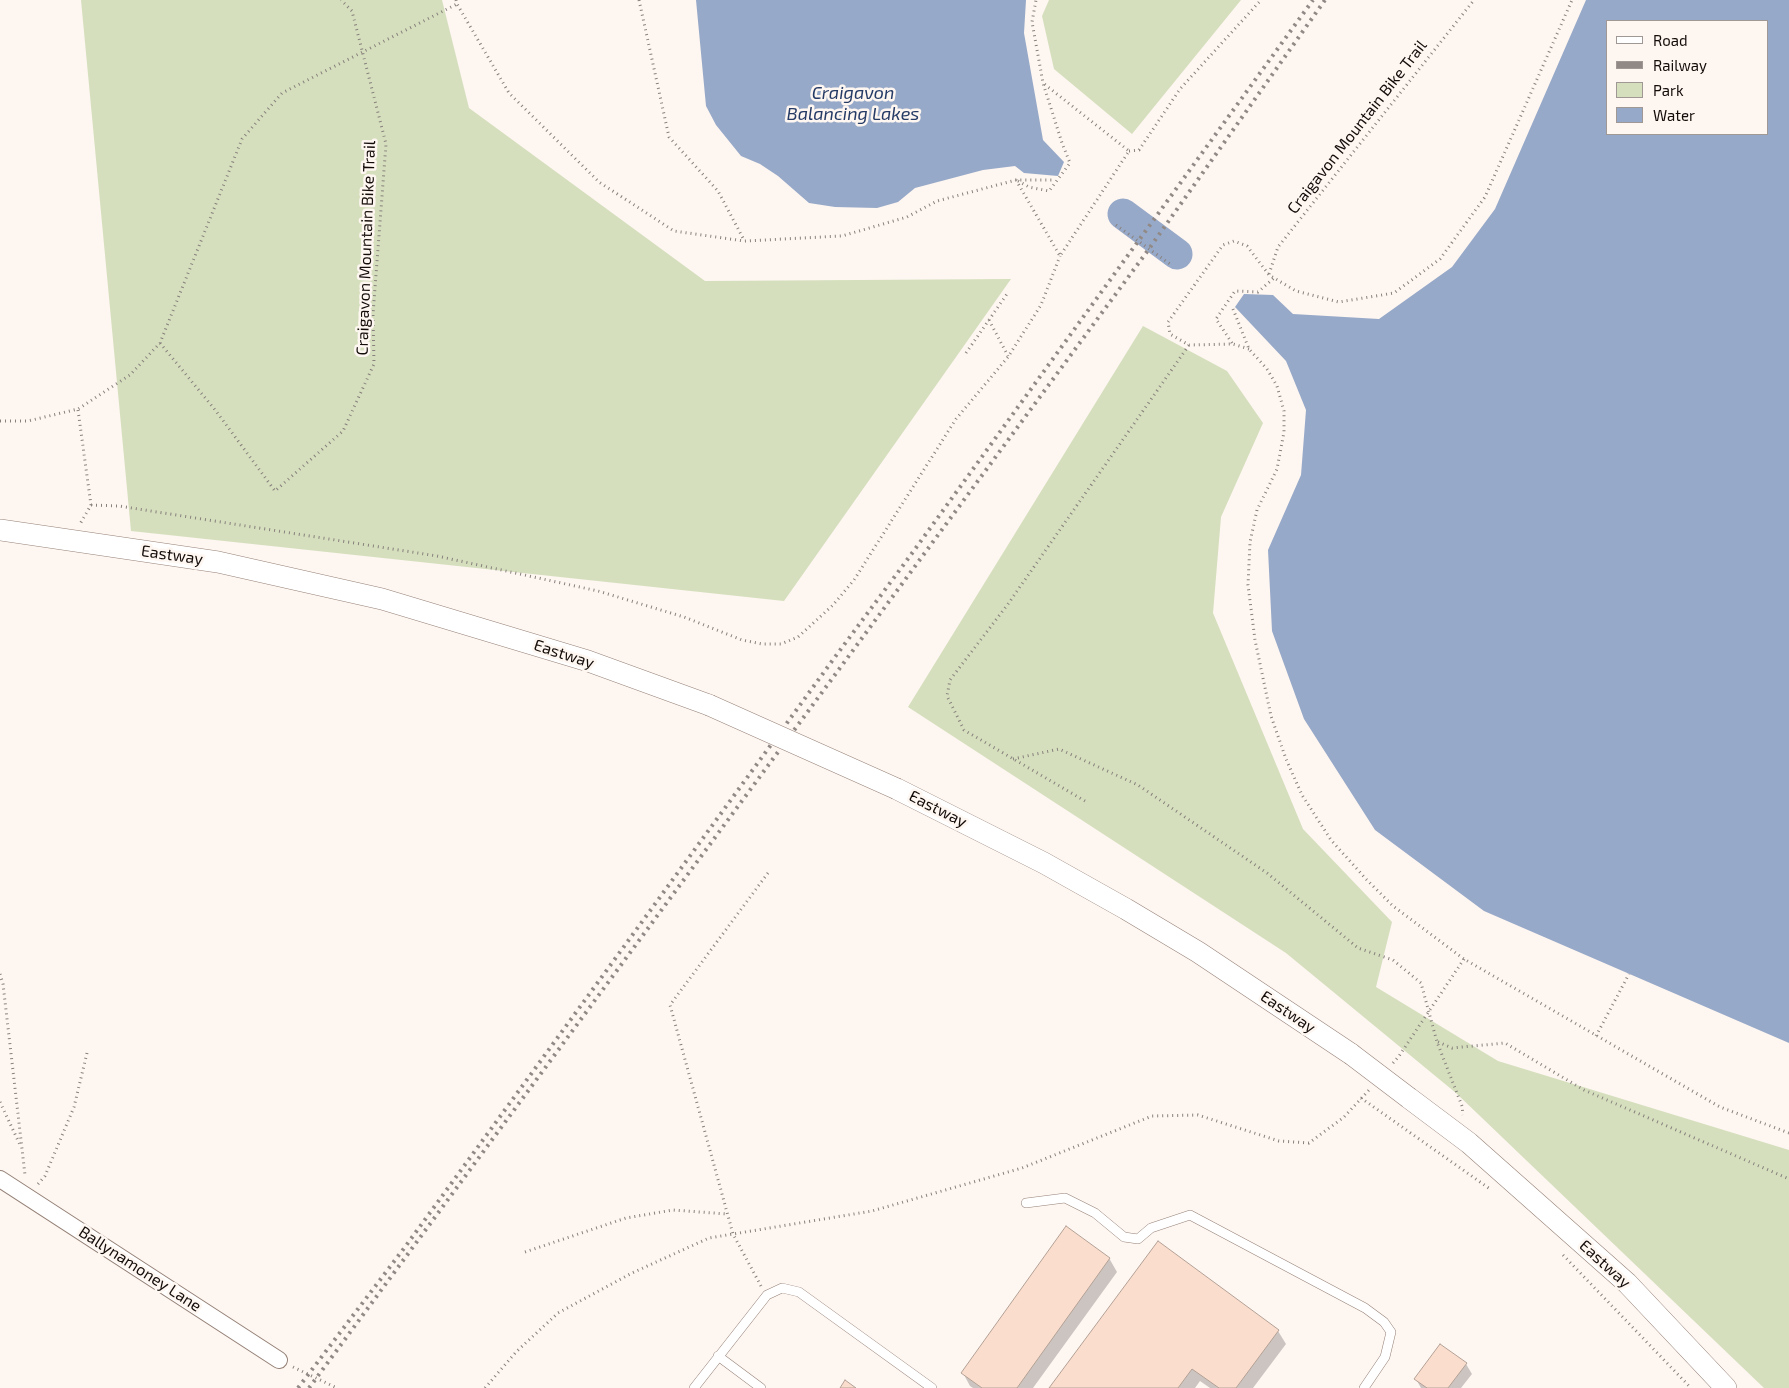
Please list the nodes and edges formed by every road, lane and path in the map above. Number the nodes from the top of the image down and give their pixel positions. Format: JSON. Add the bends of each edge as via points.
{"nodes":[{"id":1,"x":341,"y":0,"type":"edge"},
{"id":2,"x":639,"y":0,"type":"edge"},
{"id":3,"x":1036,"y":0,"type":"edge"},
{"id":4,"x":1261,"y":0,"type":"edge"},
{"id":5,"x":1474,"y":0,"type":"edge"},
{"id":6,"x":1572,"y":0,"type":"edge"},
{"id":7,"x":456,"y":2,"type":"edge"},
{"id":8,"x":362,"y":52,"type":"junction"},
{"id":9,"x":1043,"y":83,"type":"junction"},
{"id":10,"x":1129,"y":151,"type":"junction"},
{"id":11,"x":1016,"y":180,"type":"junction"},
{"id":12,"x":1054,"y":180,"type":"dead end"},
{"id":13,"x":1116,"y":225,"type":"dead end"},
{"id":14,"x":744,"y":241,"type":"junction"},
{"id":15,"x":1060,"y":256,"type":"junction"},
{"id":16,"x":1170,"y":264,"type":"dead end"},
{"id":17,"x":1269,"y":275,"type":"junction"},
{"id":18,"x":1274,"y":278,"type":"junction"},
{"id":19,"x":1007,"y":294,"type":"dead end"},
{"id":20,"x":1233,"y":309,"type":"dead end"},
{"id":21,"x":989,"y":320,"type":"junction"},
{"id":22,"x":160,"y":343,"type":"junction"},
{"id":23,"x":1233,"y":344,"type":"junction"},
{"id":24,"x":1189,"y":345,"type":"junction"},
{"id":25,"x":1249,"y":349,"type":"junction"},
{"id":26,"x":966,"y":353,"type":"dead end"},
{"id":27,"x":1008,"y":357,"type":"junction"},
{"id":28,"x":78,"y":409,"type":"junction"},
{"id":29,"x":0,"y":420,"type":"edge"},
{"id":30,"x":91,"y":505,"type":"junction"},
{"id":31,"x":0,"y":530,"type":"edge"},
{"id":32,"x":73,"y":541,"type":"junction"},
{"id":33,"x":1013,"y":759,"type":"junction"},
{"id":34,"x":1085,"y":801,"type":"dead end"},
{"id":35,"x":768,"y":874,"type":"dead end"},
{"id":36,"x":1464,"y":959,"type":"junction"},
{"id":37,"x":0,"y":974,"type":"edge"},
{"id":38,"x":1629,"y":974,"type":"dead end"},
{"id":39,"x":1429,"y":1012,"type":"junction"},
{"id":40,"x":1596,"y":1036,"type":"junction"},
{"id":41,"x":1436,"y":1042,"type":"junction"},
{"id":42,"x":87,"y":1053,"type":"dead end"},
{"id":43,"x":1387,"y":1070,"type":"dead end"},
{"id":44,"x":1374,"y":1084,"type":"dead end"},
{"id":45,"x":1361,"y":1098,"type":"junction"},
{"id":46,"x":0,"y":1102,"type":"edge"},
{"id":47,"x":1789,"y":1133,"type":"edge"},
{"id":48,"x":1469,"y":1143,"type":"junction"},
{"id":49,"x":0,"y":1179,"type":"edge"},
{"id":50,"x":1789,"y":1179,"type":"edge"},
{"id":51,"x":1495,"y":1193,"type":"dead end"},
{"id":52,"x":27,"y":1196,"type":"junction"},
{"id":53,"x":1026,"y":1203,"type":"dead end"},
{"id":54,"x":727,"y":1214,"type":"junction"},
{"id":55,"x":732,"y":1234,"type":"junction"},
{"id":56,"x":525,"y":1252,"type":"dead end"},
{"id":57,"x":1561,"y":1252,"type":"dead end"},
{"id":58,"x":767,"y":1295,"type":"junction"},
{"id":59,"x":718,"y":1356,"type":"junction"},
{"id":60,"x":279,"y":1360,"type":"joint"},
{"id":61,"x":337,"y":1388,"type":"edge"},
{"id":62,"x":485,"y":1388,"type":"edge"},
{"id":63,"x":694,"y":1388,"type":"edge"},
{"id":64,"x":761,"y":1388,"type":"edge"},
{"id":65,"x":932,"y":1388,"type":"edge"},
{"id":66,"x":1364,"y":1388,"type":"edge"},
{"id":67,"x":1691,"y":1388,"type":"edge"},
{"id":68,"x":1726,"y":1388,"type":"edge"}],
"edges":[{"from":1,"to":8,"type":"path","name":"Craigavon Mountain Bike Trail","via":[[352,11]]},
{"from":2,"to":14,"type":"path","via":[[669,136],[718,191]]},
{"from":3,"to":9,"type":"path","via":[[1032,22]]},
{"from":4,"to":10,"type":"path","via":[[1180,89],[1138,150]]},
{"from":5,"to":17,"type":"path","name":"Craigavon Mountain Bike Trail","via":[[1278,247]]},
{"from":6,"to":18,"type":"path","via":[[1485,197],[1440,259],[1394,293],[1340,302],[1296,291]]},
{"from":7,"to":8,"type":"path"},
{"from":7,"to":14,"type":"path","via":[[510,93],[599,182],[674,231]]},
{"from":8,"to":22,"type":"path","via":[[282,93],[242,139]]},
{"from":8,"to":22,"type":"path","name":"Craigavon Mountain Bike Trail","via":[[386,144],[373,314],[374,364],[343,431],[275,491]]},
{"from":9,"to":10,"type":"path"},
{"from":9,"to":11,"type":"path","via":[[1070,163],[1049,191],[1029,187]]},
{"from":10,"to":15,"type":"path"},
{"from":11,"to":12,"type":"path"},
{"from":11,"to":14,"type":"path","via":[[937,201],[907,217],[842,236]]},
{"from":11,"to":15,"type":"path"},
{"from":13,"to":16,"type":"path"},
{"from":15,"to":27,"type":"path","via":[[1040,305]]},
{"from":17,"to":18,"type":"path"},
{"from":17,"to":24,"type":"path","via":[[1246,246],[1234,241],[1223,245],[1168,322],[1170,334]]},
{"from":18,"to":23,"type":"path","via":[[1258,292],[1235,291],[1216,319]]},
{"from":19,"to":21,"type":"path"},
{"from":20,"to":25,"type":"path"},
{"from":21,"to":26,"type":"path"},
{"from":21,"to":27,"type":"path"},
{"from":22,"to":28,"type":"path","via":[[130,375]]},
{"from":23,"to":24,"type":"path"},
{"from":23,"to":25,"type":"path"},
{"from":24,"to":33,"type":"path","via":[[1008,604],[950,680],[947,696],[964,730]]},
{"from":25,"to":36,"type":"path","via":[[1277,386],[1284,411],[1284,432],[1277,469],[1257,510],[1250,542],[1248,585],[1271,716],[1302,795],[1331,840],[1393,906]]},
{"from":27,"to":30,"type":"path","via":[[956,419],[854,580],[798,638],[781,644],[742,640],[684,617],[598,591],[437,556],[119,506]]},
{"from":28,"to":29,"type":"path","via":[[28,420]]},
{"from":28,"to":30,"type":"path"},
{"from":30,"to":32,"type":"path"},
{"from":31,"to":32,"type":"street","name":"Eastway"},
{"from":32,"to":48,"type":"street","name":"Eastway","bridge":true,"via":[[218,562],[382,599],[588,661],[709,705],[897,789],[1044,863],[1126,909],[1198,952],[1351,1054]]},
{"from":33,"to":34,"type":"path"},
{"from":33,"to":39,"type":"path","via":[[1059,748],[1138,785],[1267,873],[1358,948],[1393,960],[1421,984]]},
{"from":35,"to":54,"type":"path","via":[[670,1005]]},
{"from":36,"to":39,"type":"path"},
{"from":36,"to":40,"type":"path"},
{"from":37,"to":46,"type":"path","via":[[22,1150]]},
{"from":38,"to":40,"type":"path"},
{"from":39,"to":41,"type":"path"},
{"from":39,"to":43,"type":"path"},
{"from":40,"to":47,"type":"path","via":[[1720,1107]]},
{"from":41,"to":48,"type":"path","via":[[1462,1106]]},
{"from":41,"to":50,"type":"path","via":[[1452,1048],[1505,1043],[1584,1090]]},
{"from":42,"to":52,"type":"path","via":[[74,1107],[49,1167]]},
{"from":44,"to":45,"type":"path"},
{"from":45,"to":51,"type":"path"},
{"from":45,"to":55,"type":"path","via":[[1344,1118],[1309,1143],[1279,1141],[1198,1115],[1152,1116],[1022,1168],[881,1208]]},
{"from":48,"to":68,"type":"street","name":"Eastway","via":[[1627,1283]]},
{"from":49,"to":52,"type":"street","name":"Ballynamoney Lane"},
{"from":52,"to":60,"type":"street","name":"Ballynamoney Lane"},
{"from":53,"to":66,"type":"lane","via":[[1065,1198],[1095,1213],[1124,1236],[1138,1239],[1151,1228],[1190,1215],[1365,1308],[1384,1322],[1391,1332],[1386,1357]]},
{"from":54,"to":55,"type":"path"},
{"from":54,"to":56,"type":"path","via":[[673,1210],[626,1218]]},
{"from":55,"to":58,"type":"path"},
{"from":55,"to":62,"type":"path","via":[[709,1238],[632,1272],[558,1313],[516,1352]]},
{"from":57,"to":67,"type":"path"},
{"from":58,"to":59,"type":"lane"},
{"from":58,"to":65,"type":"lane","via":[[782,1288],[799,1292]]},
{"from":59,"to":63,"type":"lane"},
{"from":59,"to":64,"type":"lane"},
{"from":60,"to":61,"type":"path"}]}
